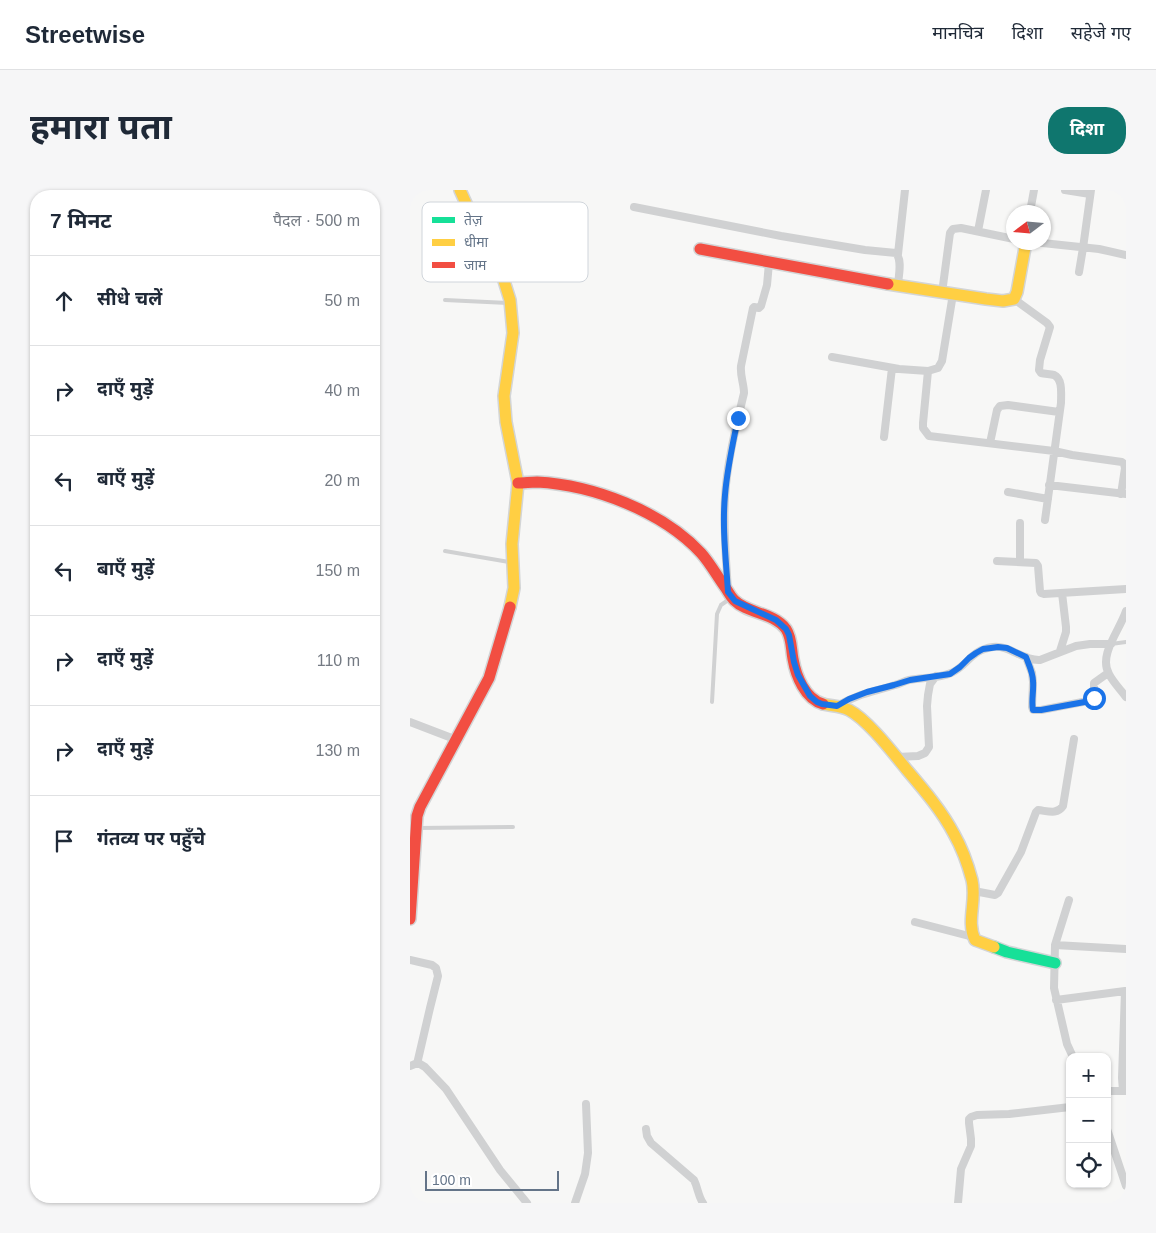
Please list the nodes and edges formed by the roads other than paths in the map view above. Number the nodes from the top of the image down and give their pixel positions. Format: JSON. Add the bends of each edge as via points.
{"nodes":[{"id":1,"x":460,"y":190,"type":"edge"},
{"id":2,"x":905,"y":190,"type":"edge"},
{"id":3,"x":986,"y":190,"type":"edge"},
{"id":4,"x":1034,"y":190,"type":"edge"},
{"id":5,"x":1065,"y":190,"type":"edge"},
{"id":6,"x":1090,"y":192,"type":"edge"},
{"id":7,"x":465,"y":202,"type":"edge"},
{"id":8,"x":1031,"y":205,"type":"edge"},
{"id":9,"x":634,"y":207,"type":"dead end"},
{"id":10,"x":978,"y":232,"type":"junction"},
{"id":11,"x":1006,"y":237,"type":"edge"},
{"id":12,"x":1051,"y":244,"type":"edge"},
{"id":13,"x":1083,"y":248,"type":"junction"},
{"id":14,"x":700,"y":249,"type":"dead end"},
{"id":15,"x":1024,"y":250,"type":"edge"},
{"id":16,"x":898,"y":254,"type":"junction"},
{"id":17,"x":1126,"y":255,"type":"edge"},
{"id":18,"x":769,"y":263,"type":"junction"},
{"id":19,"x":1079,"y":272,"type":"dead end"},
{"id":20,"x":504,"y":282,"type":"edge"},
{"id":21,"x":898,"y":286,"type":"junction"},
{"id":22,"x":947,"y":294,"type":"junction"},
{"id":23,"x":1014,"y":299,"type":"junction"},
{"id":24,"x":445,"y":300,"type":"dead end"},
{"id":25,"x":511,"y":304,"type":"junction"},
{"id":26,"x":832,"y":357,"type":"dead end"},
{"id":27,"x":892,"y":368,"type":"junction"},
{"id":28,"x":928,"y":371,"type":"junction"},
{"id":29,"x":1059,"y":412,"type":"junction"},
{"id":30,"x":884,"y":437,"type":"dead end"},
{"id":31,"x":990,"y":443,"type":"junction"},
{"id":32,"x":1054,"y":451,"type":"junction"},
{"id":33,"x":518,"y":484,"type":"junction"},
{"id":34,"x":1049,"y":485,"type":"junction"},
{"id":35,"x":1008,"y":492,"type":"dead end"},
{"id":36,"x":1123,"y":494,"type":"edge"},
{"id":37,"x":1048,"y":499,"type":"junction"},
{"id":38,"x":1045,"y":520,"type":"dead end"},
{"id":39,"x":1020,"y":522,"type":"dead end"},
{"id":40,"x":445,"y":551,"type":"dead end"},
{"id":41,"x":997,"y":561,"type":"dead end"},
{"id":42,"x":512,"y":562,"type":"junction"},
{"id":43,"x":1020,"y":562,"type":"junction"},
{"id":44,"x":1126,"y":589,"type":"edge"},
{"id":45,"x":1062,"y":593,"type":"junction"},
{"id":46,"x":730,"y":595,"type":"junction"},
{"id":47,"x":1126,"y":611,"type":"edge"},
{"id":48,"x":1126,"y":642,"type":"edge"},
{"id":49,"x":1111,"y":644,"type":"junction"},
{"id":50,"x":1060,"y":651,"type":"junction"},
{"id":51,"x":1026,"y":657,"type":"junction"},
{"id":52,"x":1108,"y":673,"type":"junction"},
{"id":53,"x":936,"y":676,"type":"junction"},
{"id":54,"x":1125,"y":696,"type":"edge"},
{"id":55,"x":712,"y":702,"type":"dead end"},
{"id":56,"x":837,"y":706,"type":"junction"},
{"id":57,"x":410,"y":722,"type":"edge"},
{"id":58,"x":1074,"y":739,"type":"dead end"},
{"id":59,"x":457,"y":740,"type":"junction"},
{"id":60,"x":897,"y":757,"type":"junction"},
{"id":61,"x":514,"y":827,"type":"dead end"},
{"id":62,"x":416,"y":828,"type":"junction"},
{"id":63,"x":973,"y":886,"type":"junction"},
{"id":64,"x":1069,"y":900,"type":"dead end"},
{"id":65,"x":410,"y":918,"type":"edge"},
{"id":66,"x":915,"y":922,"type":"dead end"},
{"id":67,"x":973,"y":937,"type":"junction"},
{"id":68,"x":1055,"y":945,"type":"junction"},
{"id":69,"x":1126,"y":949,"type":"edge"},
{"id":70,"x":410,"y":960,"type":"edge"},
{"id":71,"x":1055,"y":963,"type":"junction"},
{"id":72,"x":1126,"y":990,"type":"edge"},
{"id":73,"x":1056,"y":1000,"type":"junction"},
{"id":74,"x":1071,"y":1053,"type":"edge"},
{"id":75,"x":414,"y":1065,"type":"edge"},
{"id":76,"x":1124,"y":1091,"type":"edge"},
{"id":77,"x":1111,"y":1092,"type":"edge"},
{"id":78,"x":586,"y":1104,"type":"dead end"},
{"id":79,"x":1066,"y":1107,"type":"edge"},
{"id":80,"x":646,"y":1129,"type":"dead end"},
{"id":81,"x":1111,"y":1141,"type":"edge"},
{"id":82,"x":1126,"y":1186,"type":"edge"},
{"id":83,"x":527,"y":1203,"type":"edge"},
{"id":84,"x":575,"y":1203,"type":"edge"},
{"id":85,"x":703,"y":1203,"type":"edge"},
{"id":86,"x":958,"y":1203,"type":"edge"}],
"edges":[{"from":1,"to":7,"type":"street"},
{"from":2,"to":16,"type":"street"},
{"from":3,"to":10,"type":"street"},
{"from":4,"to":8,"type":"street"},
{"from":5,"to":6,"type":"street"},
{"from":6,"to":13,"type":"street"},
{"from":9,"to":16,"type":"street","via":[[782,236]]},
{"from":10,"to":11,"type":"street"},
{"from":10,"to":22,"type":"street","via":[[958,228],[951,230]]},
{"from":12,"to":13,"type":"street"},
{"from":13,"to":17,"type":"street"},
{"from":13,"to":19,"type":"street"},
{"from":14,"to":18,"type":"street"},
{"from":15,"to":23,"type":"street"},
{"from":16,"to":21,"type":"street"},
{"from":18,"to":21,"type":"street"},
{"from":18,"to":46,"type":"street","via":[[766,289],[761,306],[753,308],[741,366],[744,394],[726,481],[724,512]]},
{"from":20,"to":25,"type":"street"},
{"from":21,"to":22,"type":"street"},
{"from":22,"to":23,"type":"street"},
{"from":22,"to":28,"type":"street","via":[[941,365]]},
{"from":23,"to":29,"type":"street","via":[[1050,327],[1039,370],[1058,379],[1061,392]]},
{"from":24,"to":25,"type":"lane"},
{"from":25,"to":33,"type":"street","via":[[513,332],[504,396]]},
{"from":26,"to":27,"type":"street"},
{"from":27,"to":28,"type":"street"},
{"from":27,"to":30,"type":"street"},
{"from":28,"to":31,"type":"street","via":[[923,428],[929,436]]},
{"from":29,"to":31,"type":"street","via":[[1000,406]]},
{"from":29,"to":32,"type":"street"},
{"from":31,"to":32,"type":"street"},
{"from":32,"to":34,"type":"street"},
{"from":32,"to":36,"type":"street","via":[[1122,462],[1126,468]]},
{"from":33,"to":42,"type":"street"},
{"from":33,"to":46,"type":"street","via":[[554,483],[576,487],[611,497],[653,517],[694,546]]},
{"from":34,"to":36,"type":"street"},
{"from":34,"to":37,"type":"street"},
{"from":35,"to":37,"type":"street"},
{"from":37,"to":38,"type":"street"},
{"from":39,"to":43,"type":"street"},
{"from":40,"to":42,"type":"lane"},
{"from":41,"to":43,"type":"street"},
{"from":42,"to":59,"type":"street","via":[[514,588],[511,605],[490,678]]},
{"from":43,"to":45,"type":"street","via":[[1037,564],[1041,593]]},
{"from":44,"to":45,"type":"street"},
{"from":45,"to":50,"type":"street","via":[[1066,632]]},
{"from":46,"to":55,"type":"lane","via":[[717,614]]},
{"from":46,"to":56,"type":"street","via":[[735,601],[776,620],[786,629],[804,687],[817,702]]},
{"from":47,"to":49,"type":"street"},
{"from":48,"to":49,"type":"lane"},
{"from":49,"to":50,"type":"street","via":[[1083,644]]},
{"from":49,"to":52,"type":"street","via":[[1106,656]]},
{"from":50,"to":51,"type":"street","via":[[1040,660]]},
{"from":51,"to":52,"type":"street","via":[[1032,673],[1033,710],[1093,700],[1094,683]]},
{"from":51,"to":53,"type":"street","via":[[1007,648],[983,649],[954,672]]},
{"from":52,"to":54,"type":"street"},
{"from":53,"to":56,"type":"street","via":[[867,692]]},
{"from":53,"to":60,"type":"street","via":[[928,695],[929,747],[925,754]]},
{"from":56,"to":60,"type":"street","via":[[854,714]]},
{"from":57,"to":59,"type":"street"},
{"from":58,"to":63,"type":"street","via":[[1061,809],[1036,812],[1021,852],[998,893],[995,895]]},
{"from":59,"to":62,"type":"street","via":[[420,807]]},
{"from":60,"to":63,"type":"street","via":[[945,818],[963,855]]},
{"from":61,"to":62,"type":"lane"},
{"from":62,"to":65,"type":"street"},
{"from":63,"to":67,"type":"street"},
{"from":64,"to":68,"type":"street"},
{"from":66,"to":67,"type":"street"},
{"from":67,"to":71,"type":"street","via":[[1002,951]]},
{"from":68,"to":69,"type":"street"},
{"from":68,"to":71,"type":"street"},
{"from":70,"to":75,"type":"street","via":[[432,965],[438,976]]},
{"from":71,"to":73,"type":"street"},
{"from":72,"to":73,"type":"street"},
{"from":72,"to":76,"type":"street"},
{"from":73,"to":74,"type":"street"},
{"from":75,"to":83,"type":"street","via":[[426,1066],[446,1089],[500,1170]]},
{"from":76,"to":77,"type":"street"},
{"from":78,"to":84,"type":"street","via":[[586,1174]]},
{"from":79,"to":86,"type":"street","via":[[971,1117],[971,1146],[961,1169]]},
{"from":80,"to":85,"type":"street","via":[[651,1143],[694,1180]]},
{"from":81,"to":82,"type":"street"}]}
